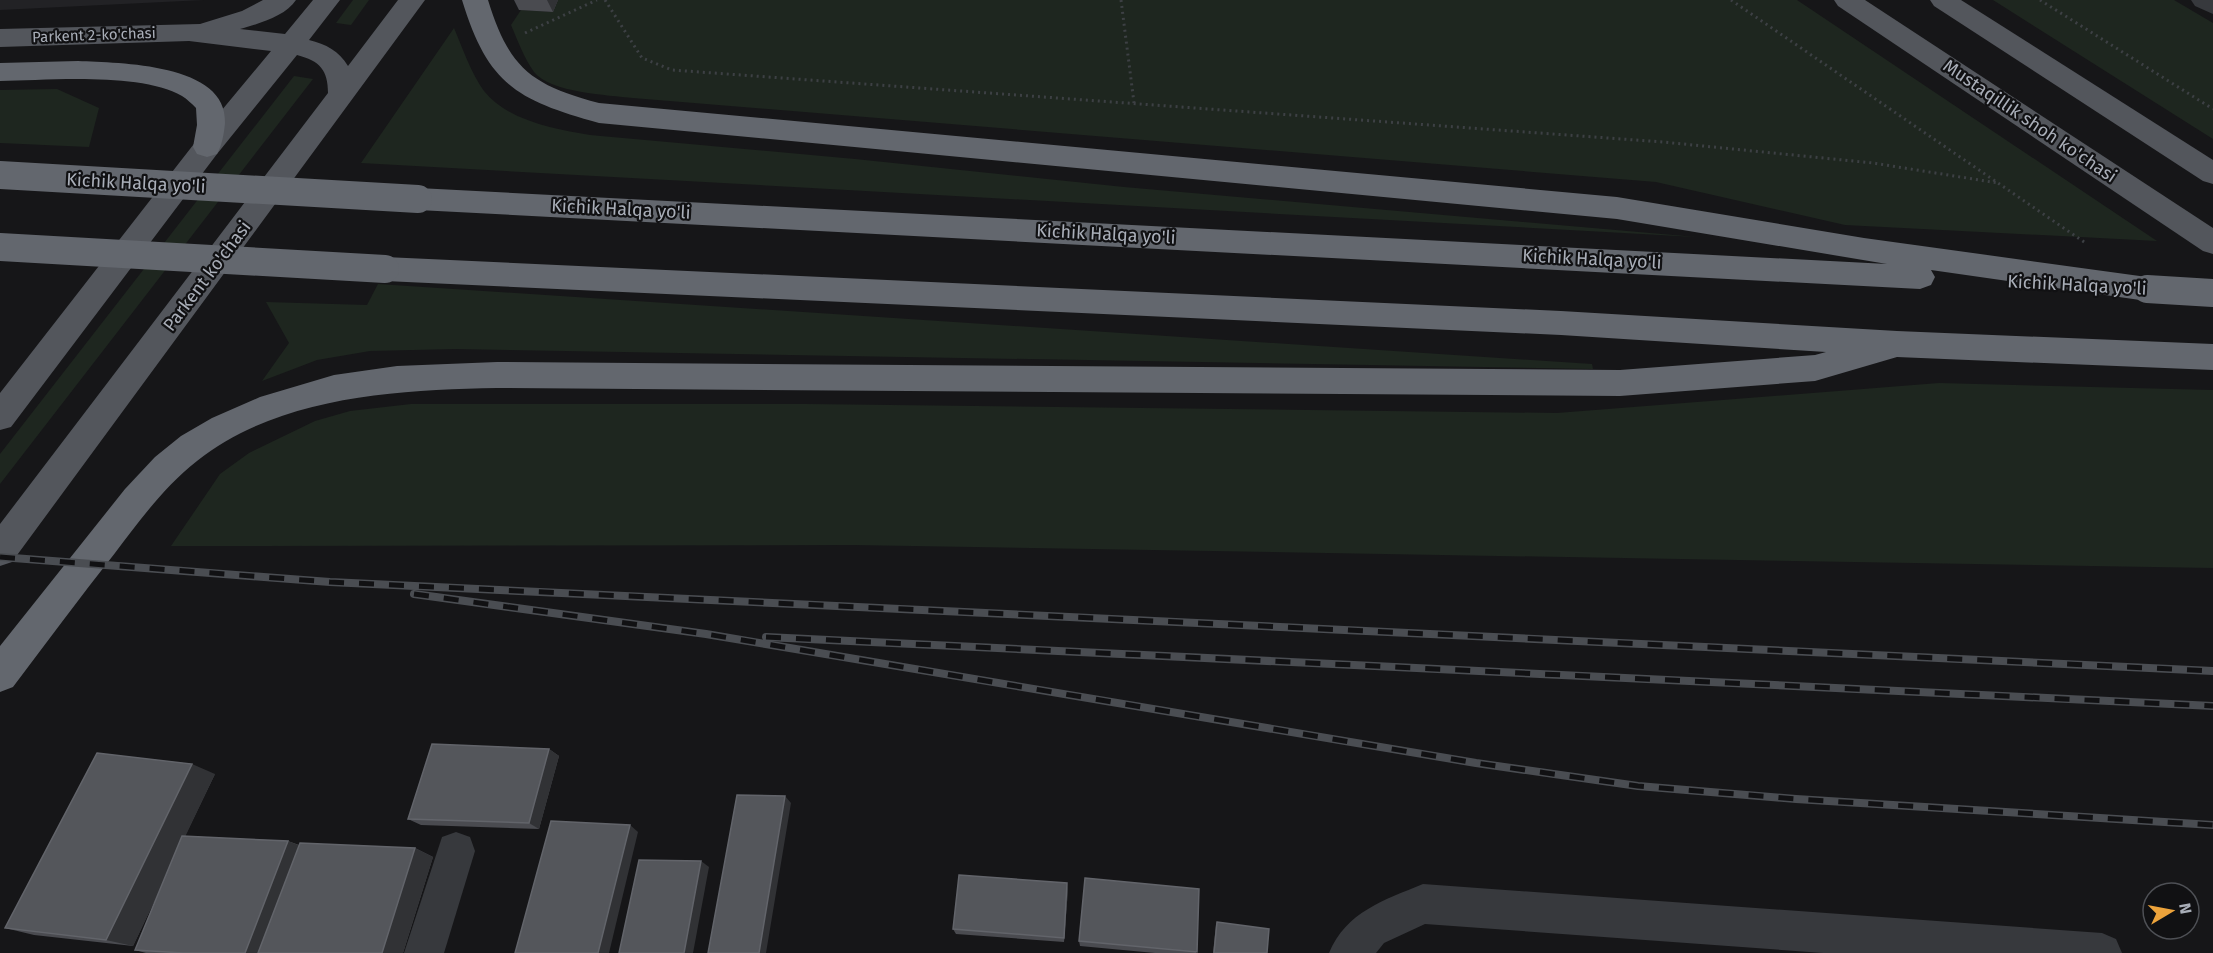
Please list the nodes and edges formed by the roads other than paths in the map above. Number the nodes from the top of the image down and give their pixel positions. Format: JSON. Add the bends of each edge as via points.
{"nodes":[{"id":1,"x":283,"y":0,"type":"edge"},
{"id":2,"x":327,"y":0,"type":"edge"},
{"id":3,"x":412,"y":0,"type":"edge"},
{"id":4,"x":475,"y":0,"type":"edge"},
{"id":5,"x":1847,"y":0,"type":"edge"},
{"id":6,"x":1943,"y":0,"type":"edge"},
{"id":7,"x":2204,"y":0,"type":"edge"},
{"id":8,"x":2213,"y":6,"type":"edge"},
{"id":9,"x":189,"y":32,"type":"junction"},
{"id":10,"x":0,"y":38,"type":"edge"},
{"id":11,"x":291,"y":44,"type":"junction"},
{"id":12,"x":0,"y":72,"type":"edge"},
{"id":13,"x":341,"y":97,"type":"junction"},
{"id":14,"x":207,"y":147,"type":"junction"},
{"id":15,"x":2213,"y":174,"type":"edge"},
{"id":16,"x":0,"y":175,"type":"edge"},
{"id":17,"x":2213,"y":243,"type":"edge"},
{"id":18,"x":0,"y":247,"type":"edge"},
{"id":19,"x":2147,"y":289,"type":"junction"},
{"id":20,"x":2213,"y":293,"type":"edge"},
{"id":21,"x":1897,"y":344,"type":"junction"},
{"id":22,"x":2213,"y":357,"type":"edge"},
{"id":23,"x":0,"y":417,"type":"edge"},
{"id":24,"x":0,"y":551,"type":"edge"},
{"id":25,"x":0,"y":675,"type":"edge"},
{"id":26,"x":456,"y":851,"type":"dead end"},
{"id":27,"x":424,"y":953,"type":"edge"},
{"id":28,"x":1350,"y":953,"type":"edge"},
{"id":29,"x":2102,"y":953,"type":"edge"}],
"edges":[{"from":1,"to":9,"type":"main road","name":"Parkent 2-ko'chasi","via":[[233,24]]},
{"from":2,"to":11,"type":"main road"},
{"from":3,"to":13,"type":"main road","name":"Parkent ko'chasi"},
{"from":4,"to":19,"type":"highway","via":[[492,48],[511,74],[534,92],[599,113],[1617,208],[1864,249]]},
{"from":5,"to":17,"type":"main road","name":"Mustaqillik shoh ko'chasi"},
{"from":6,"to":15,"type":"main road"},
{"from":7,"to":8,"type":"lane"},
{"from":9,"to":10,"type":"main road","name":"Parkent 2-ko'chasi"},
{"from":9,"to":11,"type":"main road","name":"Parkent 2-ko'chasi"},
{"from":11,"to":13,"type":"main road","name":"Parkent 2-ko'chasi","via":[[332,61],[341,76]]},
{"from":11,"to":14,"type":"main road"},
{"from":12,"to":14,"type":"highway","via":[[114,72],[174,81],[195,90],[208,104],[211,124]]},
{"from":13,"to":24,"type":"main road","name":"Parkent ko'chasi"},
{"from":14,"to":23,"type":"main road"},
{"from":16,"to":19,"type":"highway","name":"Kichik Halqa yo'li","bridge":true},
{"from":18,"to":21,"type":"highway","bridge":true,"via":[[385,269],[1549,322]]},
{"from":19,"to":20,"type":"highway","name":"Kichik Halqa yo'li","bridge":true},
{"from":21,"to":22,"type":"highway"},
{"from":21,"to":25,"type":"highway","via":[[1815,368],[1620,383],[509,375],[359,382],[321,389],[273,405],[225,426],[180,455],[130,507]]},
{"from":26,"to":27,"type":"lane"},
{"from":28,"to":29,"type":"lane","via":[[1370,929],[1424,904]]}]}
